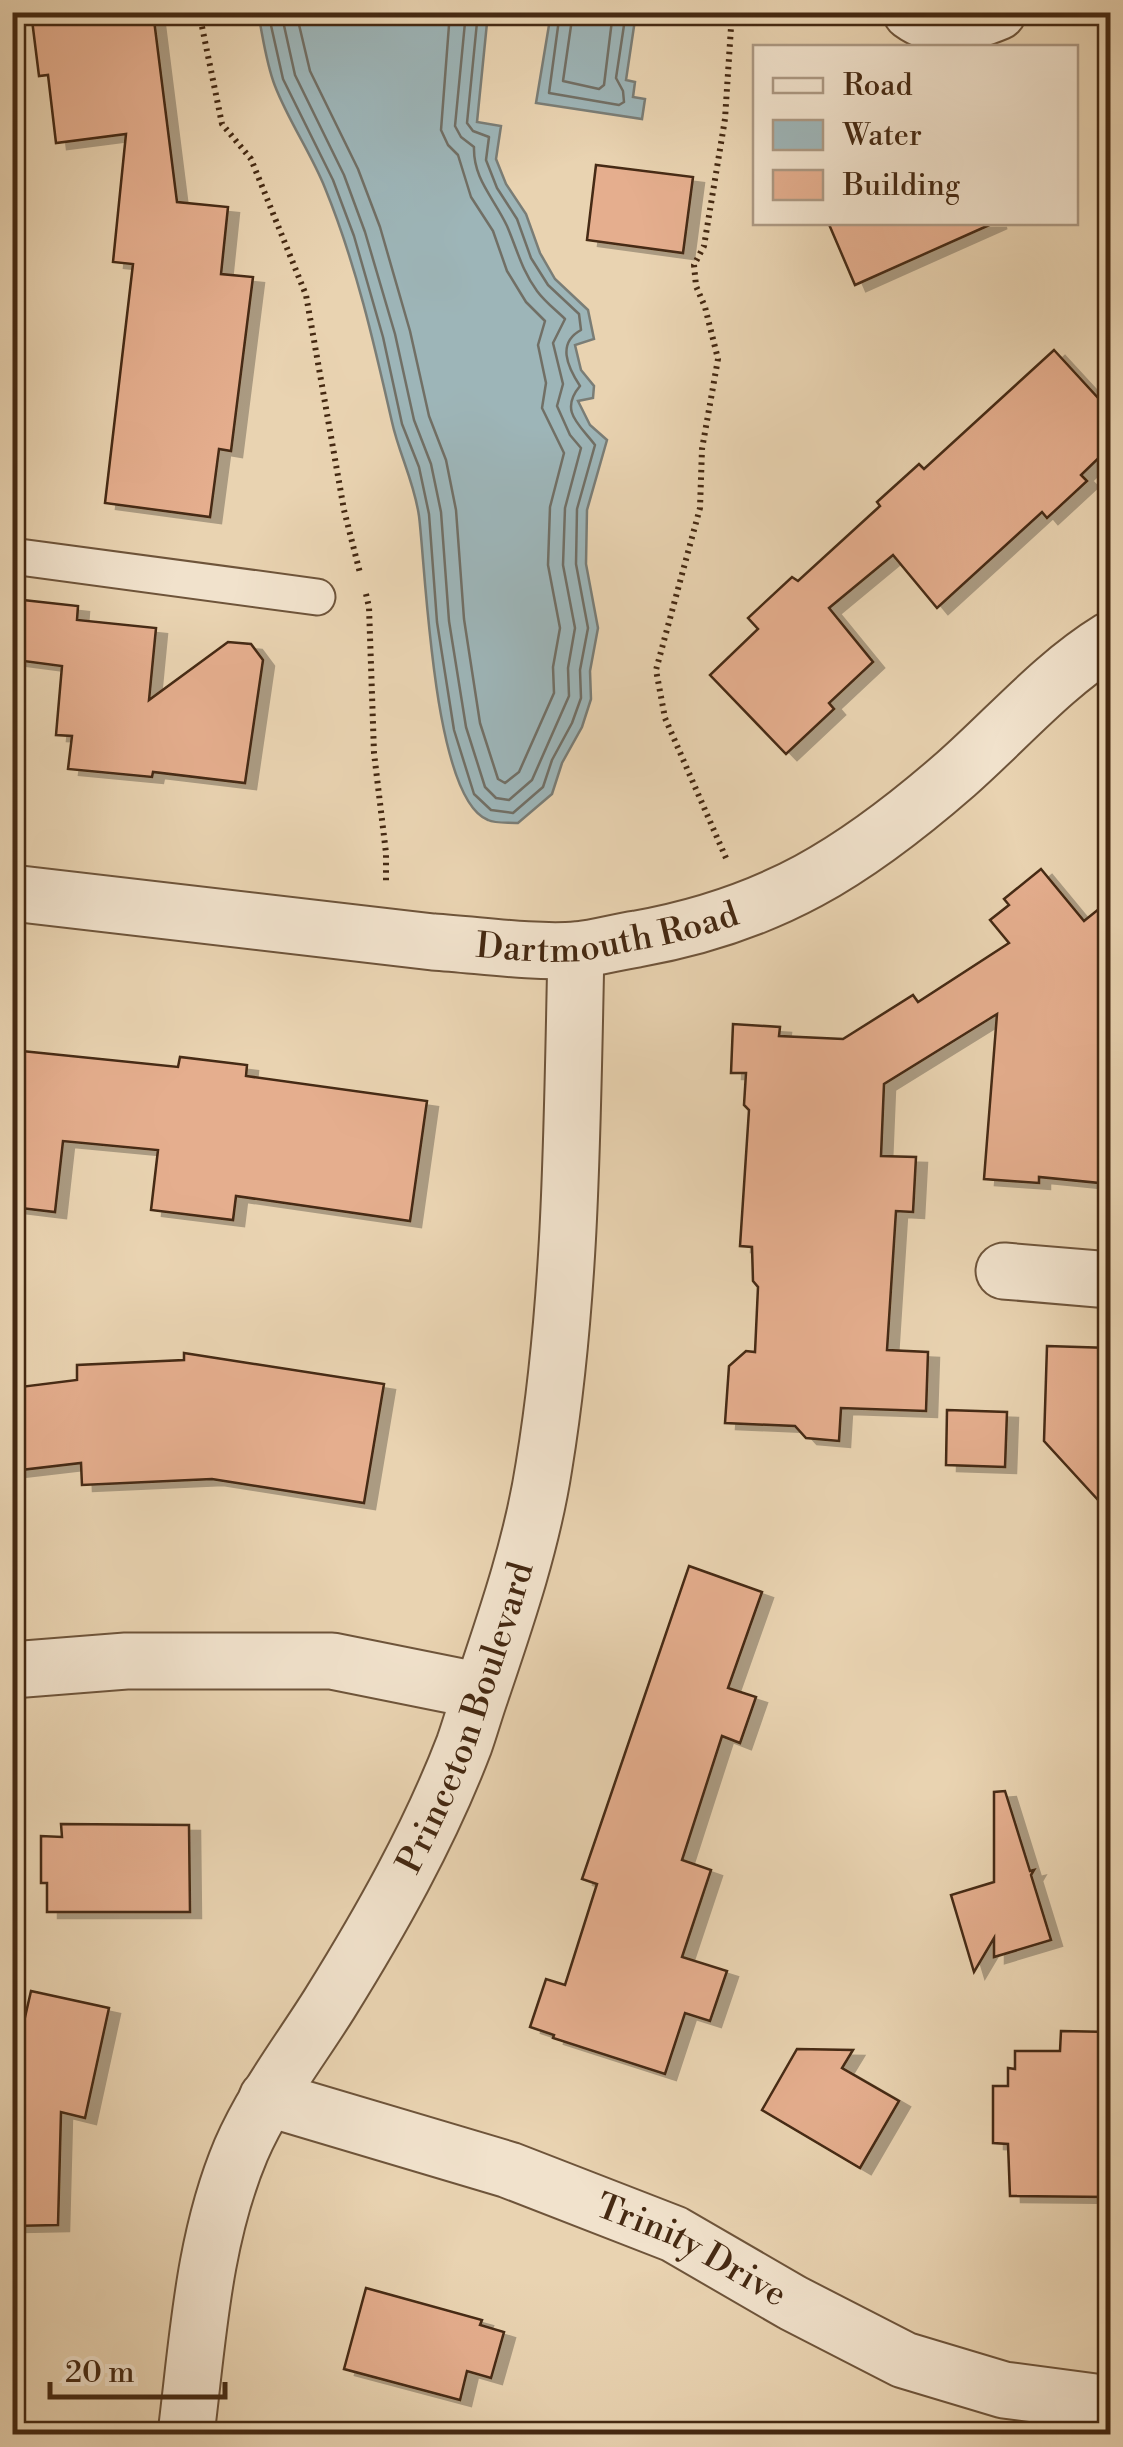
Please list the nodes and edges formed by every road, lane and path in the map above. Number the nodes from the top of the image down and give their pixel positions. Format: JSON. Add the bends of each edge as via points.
{"nodes":[{"id":1,"x":199,"y":12,"type":"edge"},
{"id":2,"x":732,"y":12,"type":"edge"},
{"id":3,"x":910,"y":12,"type":"edge"},
{"id":4,"x":998,"y":12,"type":"edge"},
{"id":5,"x":12,"y":556,"type":"edge"},
{"id":6,"x":317,"y":597,"type":"dead end"},
{"id":7,"x":1110,"y":640,"type":"edge"},
{"id":8,"x":12,"y":893,"type":"edge"},
{"id":9,"x":748,"y":910,"type":"junction"},
{"id":10,"x":386,"y":937,"type":"junction"},
{"id":11,"x":576,"y":950,"type":"junction"},
{"id":12,"x":1004,"y":1271,"type":"dead end"},
{"id":13,"x":1110,"y":1280,"type":"edge"},
{"id":14,"x":12,"y":1670,"type":"edge"},
{"id":15,"x":481,"y":1691,"type":"junction"},
{"id":16,"x":267,"y":2098,"type":"junction"},
{"id":17,"x":1110,"y":2404,"type":"edge"},
{"id":18,"x":186,"y":2434,"type":"edge"}],
"edges":[{"from":1,"to":10,"type":"path","via":[[222,124],[250,158],[306,295],[344,510],[369,607]]},
{"from":2,"to":9,"type":"path","via":[[725,118],[704,246],[694,265],[718,359],[702,449],[700,508],[656,670],[665,718]]},
{"from":3,"to":4,"type":"street","via":[[924,22],[962,28]]},
{"from":5,"to":6,"type":"lane"},
{"from":7,"to":9,"type":"street","name":"Dartmouth Road","via":[[954,776],[831,871]]},
{"from":8,"to":10,"type":"street","name":"Dartmouth Road"},
{"from":9,"to":11,"type":"street","name":"Dartmouth Road","via":[[684,931]]},
{"from":10,"to":11,"type":"street","name":"Dartmouth Road"},
{"from":11,"to":15,"type":"street","name":"Princeton Boulevard","via":[[565,1303],[544,1467],[504,1630]]},
{"from":12,"to":13,"type":"street"},
{"from":14,"to":15,"type":"street","via":[[126,1661],[305,1660]]},
{"from":15,"to":16,"type":"street","name":"Princeton Boulevard","via":[[464,1746],[382,1920]]},
{"from":16,"to":17,"type":"street","name":"Trinity Drive","via":[[509,2170],[674,2234],[904,2360],[1004,2390]]},
{"from":16,"to":18,"type":"street","name":"Princeton Boulevard","via":[[211,2244]]}]}
